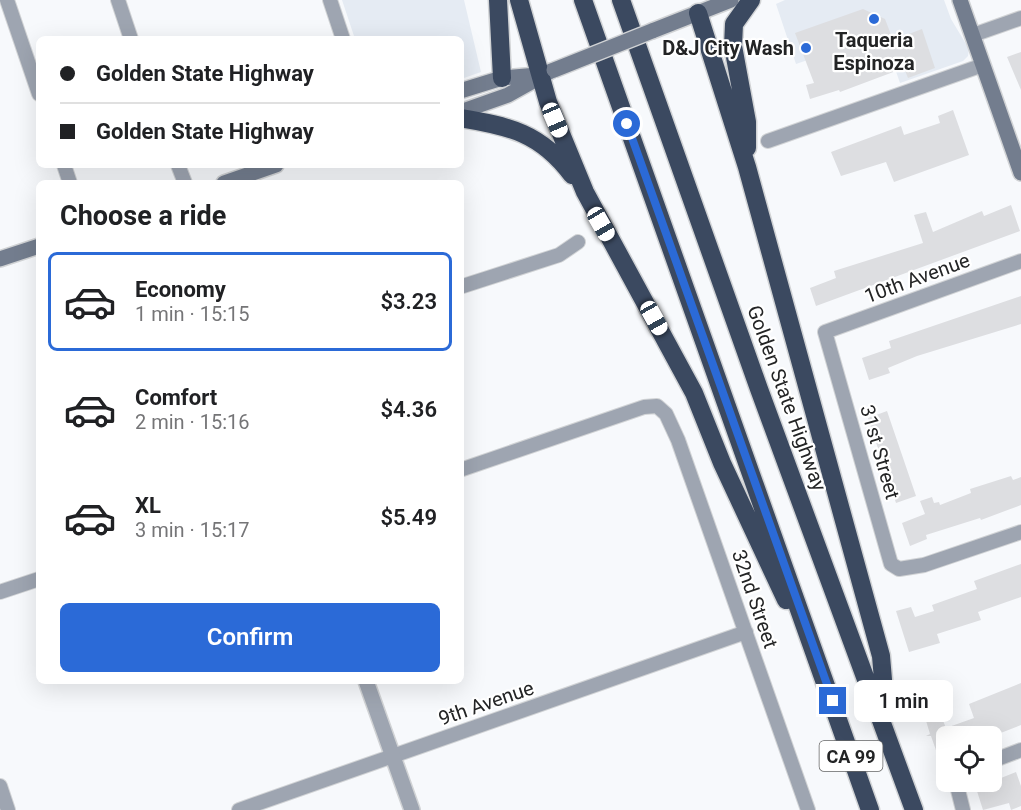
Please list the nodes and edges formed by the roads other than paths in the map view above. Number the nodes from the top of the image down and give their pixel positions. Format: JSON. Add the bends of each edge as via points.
{"nodes":[{"id":1,"x":7,"y":0,"type":"edge"},
{"id":2,"x":118,"y":0,"type":"edge"},
{"id":3,"x":330,"y":0,"type":"edge"},
{"id":4,"x":498,"y":0,"type":"edge"},
{"id":5,"x":519,"y":0,"type":"edge"},
{"id":6,"x":583,"y":0,"type":"edge"},
{"id":7,"x":621,"y":0,"type":"edge"},
{"id":8,"x":731,"y":0,"type":"edge"},
{"id":9,"x":751,"y":0,"type":"edge"},
{"id":10,"x":960,"y":0,"type":"edge"},
{"id":11,"x":695,"y":6,"type":"edge"},
{"id":12,"x":1021,"y":18,"type":"edge"},
{"id":13,"x":973,"y":35,"type":"junction"},
{"id":14,"x":130,"y":36,"type":"edge"},
{"id":15,"x":342,"y":36,"type":"edge"},
{"id":16,"x":983,"y":64,"type":"junction"},
{"id":17,"x":547,"y":72,"type":"junction"},
{"id":18,"x":502,"y":78,"type":"junction"},
{"id":19,"x":36,"y":85,"type":"edge"},
{"id":20,"x":464,"y":90,"type":"edge"},
{"id":21,"x":464,"y":110,"type":"edge"},
{"id":22,"x":464,"y":119,"type":"edge"},
{"id":23,"x":768,"y":141,"type":"dead end"},
{"id":24,"x":747,"y":167,"type":"junction"},
{"id":25,"x":267,"y":168,"type":"edge"},
{"id":26,"x":1021,"y":173,"type":"edge"},
{"id":27,"x":233,"y":180,"type":"edge"},
{"id":28,"x":585,"y":192,"type":"junction"},
{"id":29,"x":578,"y":242,"type":"dead end"},
{"id":30,"x":36,"y":247,"type":"edge"},
{"id":31,"x":0,"y":259,"type":"edge"},
{"id":32,"x":1021,"y":261,"type":"edge"},
{"id":33,"x":464,"y":286,"type":"edge"},
{"id":34,"x":825,"y":332,"type":"joint"},
{"id":35,"x":464,"y":469,"type":"edge"},
{"id":36,"x":1021,"y":532,"type":"edge"},
{"id":37,"x":36,"y":580,"type":"edge"},
{"id":38,"x":0,"y":592,"type":"edge"},
{"id":39,"x":746,"y":632,"type":"junction"},
{"id":40,"x":367,"y":684,"type":"edge"},
{"id":41,"x":833,"y":701,"type":"junction"},
{"id":42,"x":888,"y":738,"type":"junction"},
{"id":43,"x":1021,"y":750,"type":"edge"},
{"id":44,"x":393,"y":756,"type":"junction"},
{"id":45,"x":1002,"y":757,"type":"edge"},
{"id":46,"x":0,"y":786,"type":"edge"},
{"id":47,"x":958,"y":792,"type":"edge"},
{"id":48,"x":8,"y":810,"type":"edge"},
{"id":49,"x":240,"y":810,"type":"edge"},
{"id":50,"x":412,"y":810,"type":"edge"},
{"id":51,"x":808,"y":810,"type":"edge"},
{"id":52,"x":870,"y":810,"type":"edge"},
{"id":53,"x":914,"y":810,"type":"edge"},
{"id":54,"x":963,"y":810,"type":"edge"}],
"edges":[{"from":1,"to":19,"type":"street"},
{"from":2,"to":14,"type":"street"},
{"from":3,"to":15,"type":"street"},
{"from":4,"to":18,"type":"highway"},
{"from":5,"to":17,"type":"highway"},
{"from":6,"to":41,"type":"highway","number":"CA 99"},
{"from":7,"to":42,"type":"highway","name":"Golden State Highway","number":"CA 99"},
{"from":8,"to":11,"type":"main road"},
{"from":9,"to":24,"type":"highway","via":[[734,24],[733,45],[747,122]]},
{"from":10,"to":13,"type":"main road"},
{"from":11,"to":17,"type":"main road","bridge":true,"via":[[678,21]]},
{"from":11,"to":24,"type":"highway"},
{"from":12,"to":13,"type":"street"},
{"from":13,"to":16,"type":"main road"},
{"from":16,"to":23,"type":"street"},
{"from":16,"to":26,"type":"main road"},
{"from":17,"to":18,"type":"main road"},
{"from":17,"to":21,"type":"main road","via":[[508,95]]},
{"from":17,"to":28,"type":"highway","via":[[548,102]]},
{"from":18,"to":20,"type":"main road"},
{"from":22,"to":28,"type":"highway","via":[[497,123],[533,137],[564,164]]},
{"from":24,"to":42,"type":"highway","via":[[881,657]]},
{"from":25,"to":27,"type":"main road"},
{"from":28,"to":41,"type":"highway","via":[[694,393],[722,463]]},
{"from":29,"to":33,"type":"street","via":[[559,255]]},
{"from":30,"to":31,"type":"main road"},
{"from":32,"to":34,"type":"street","name":"10th Avenue"},
{"from":34,"to":36,"type":"street","name":"31st Street","via":[[891,564],[899,569],[908,568]]},
{"from":35,"to":39,"type":"street","name":"32nd Street","via":[[644,407],[657,406],[666,414],[678,440]]},
{"from":37,"to":38,"type":"street"},
{"from":39,"to":44,"type":"street","name":"9th Avenue"},
{"from":39,"to":51,"type":"street","name":"32nd Street"},
{"from":40,"to":44,"type":"street"},
{"from":41,"to":52,"type":"highway","number":"CA 99"},
{"from":42,"to":53,"type":"highway","name":"Golden State Highway","number":"CA 99"},
{"from":43,"to":45,"type":"street"},
{"from":44,"to":49,"type":"street","name":"9th Avenue"},
{"from":44,"to":50,"type":"street"},
{"from":46,"to":48,"type":"street"},
{"from":47,"to":54,"type":"street"}]}
